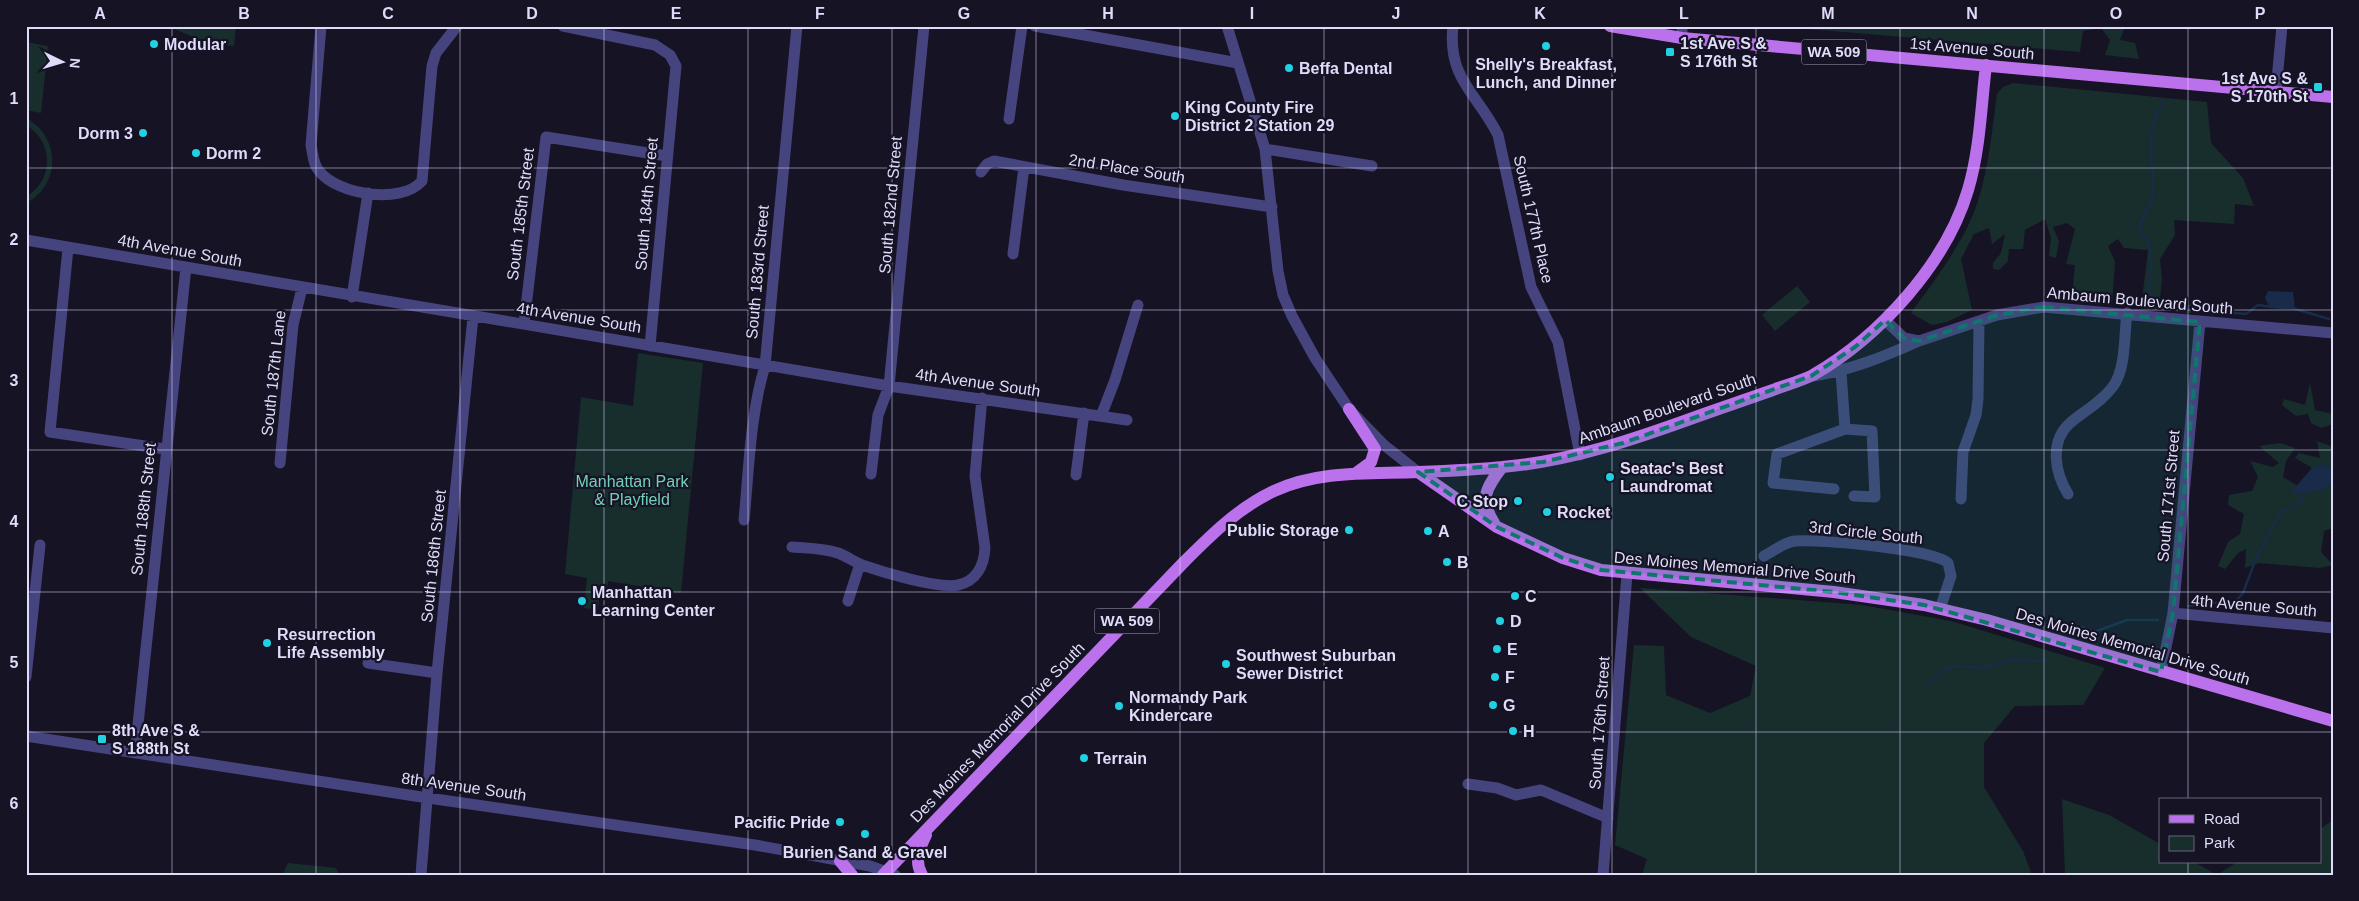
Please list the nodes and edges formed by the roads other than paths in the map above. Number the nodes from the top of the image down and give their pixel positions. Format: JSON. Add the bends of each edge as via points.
{"nodes":[{"id":1,"x":321,"y":26,"type":"edge"},
{"id":2,"x":457,"y":26,"type":"edge"},
{"id":3,"x":563,"y":26,"type":"edge"},
{"id":4,"x":797,"y":26,"type":"edge"},
{"id":5,"x":924,"y":26,"type":"edge"},
{"id":6,"x":1022,"y":26,"type":"edge"},
{"id":7,"x":1035,"y":26,"type":"edge"},
{"id":8,"x":1227,"y":26,"type":"edge"},
{"id":9,"x":1453,"y":26,"type":"edge"},
{"id":10,"x":1610,"y":26,"type":"edge"},
{"id":11,"x":2282,"y":26,"type":"edge"},
{"id":12,"x":1682,"y":32,"type":"edge"},
{"id":13,"x":1238,"y":63,"type":"junction"},
{"id":14,"x":1986,"y":65,"type":"junction"},
{"id":15,"x":2276,"y":91,"type":"junction"},
{"id":16,"x":2333,"y":97,"type":"edge"},
{"id":17,"x":1009,"y":120,"type":"dead end"},
{"id":18,"x":1265,"y":149,"type":"junction"},
{"id":19,"x":667,"y":156,"type":"junction"},
{"id":20,"x":1372,"y":166,"type":"dead end"},
{"id":21,"x":1024,"y":167,"type":"junction"},
{"id":22,"x":981,"y":172,"type":"dead end"},
{"id":23,"x":368,"y":193,"type":"junction"},
{"id":24,"x":1272,"y":207,"type":"junction"},
{"id":25,"x":26,"y":240,"type":"edge"},
{"id":26,"x":68,"y":248,"type":"junction"},
{"id":27,"x":1013,"y":254,"type":"dead end"},
{"id":28,"x":186,"y":267,"type":"junction"},
{"id":29,"x":302,"y":288,"type":"junction"},
{"id":30,"x":352,"y":297,"type":"junction"},
{"id":31,"x":1138,"y":305,"type":"dead end"},
{"id":32,"x":2126,"y":313,"type":"junction"},
{"id":33,"x":473,"y":317,"type":"junction"},
{"id":34,"x":1885,"y":320,"type":"junction"},
{"id":35,"x":1979,"y":322,"type":"junction"},
{"id":36,"x":2200,"y":322,"type":"junction"},
{"id":37,"x":524,"y":324,"type":"junction"},
{"id":38,"x":2333,"y":333,"type":"edge"},
{"id":39,"x":1918,"y":341,"type":"junction"},
{"id":40,"x":650,"y":346,"type":"junction"},
{"id":41,"x":765,"y":366,"type":"junction"},
{"id":42,"x":1841,"y":372,"type":"junction"},
{"id":43,"x":1811,"y":376,"type":"junction"},
{"id":44,"x":889,"y":386,"type":"junction"},
{"id":45,"x":982,"y":398,"type":"junction"},
{"id":46,"x":1349,"y":408,"type":"junction"},
{"id":47,"x":1084,"y":413,"type":"junction"},
{"id":48,"x":1101,"y":416,"type":"junction"},
{"id":49,"x":1127,"y":420,"type":"dead end"},
{"id":50,"x":1845,"y":430,"type":"junction"},
{"id":51,"x":165,"y":449,"type":"junction"},
{"id":52,"x":1580,"y":455,"type":"junction"},
{"id":53,"x":280,"y":463,"type":"dead end"},
{"id":54,"x":1502,"y":467,"type":"junction"},
{"id":55,"x":1418,"y":472,"type":"junction"},
{"id":56,"x":1356,"y":473,"type":"junction"},
{"id":57,"x":870,"y":474,"type":"dead end"},
{"id":58,"x":1076,"y":475,"type":"dead end"},
{"id":59,"x":1834,"y":488,"type":"dead end"},
{"id":60,"x":2068,"y":494,"type":"dead end"},
{"id":61,"x":1854,"y":496,"type":"dead end"},
{"id":62,"x":1961,"y":499,"type":"dead end"},
{"id":63,"x":744,"y":520,"type":"dead end"},
{"id":64,"x":1497,"y":527,"type":"junction"},
{"id":65,"x":40,"y":545,"type":"dead end"},
{"id":66,"x":792,"y":546,"type":"dead end"},
{"id":67,"x":1764,"y":556,"type":"dead end"},
{"id":68,"x":860,"y":564,"type":"junction"},
{"id":69,"x":1627,"y":574,"type":"junction"},
{"id":70,"x":848,"y":601,"type":"dead end"},
{"id":71,"x":1940,"y":609,"type":"junction"},
{"id":72,"x":2173,"y":613,"type":"junction"},
{"id":73,"x":2333,"y":628,"type":"edge"},
{"id":74,"x":368,"y":663,"type":"dead end"},
{"id":75,"x":2161,"y":672,"type":"junction"},
{"id":76,"x":437,"y":673,"type":"junction"},
{"id":77,"x":26,"y":677,"type":"edge"},
{"id":78,"x":2333,"y":721,"type":"edge"},
{"id":79,"x":26,"y":736,"type":"edge"},
{"id":80,"x":135,"y":753,"type":"junction"},
{"id":81,"x":1468,"y":784,"type":"dead end"},
{"id":82,"x":428,"y":798,"type":"junction"},
{"id":83,"x":1608,"y":818,"type":"junction"},
{"id":84,"x":931,"y":824,"type":"junction"},
{"id":85,"x":840,"y":861,"type":"junction"},
{"id":86,"x":888,"y":873,"type":"edge"},
{"id":87,"x":421,"y":875,"type":"edge"},
{"id":88,"x":852,"y":875,"type":"edge"},
{"id":89,"x":922,"y":875,"type":"edge"},
{"id":90,"x":1603,"y":875,"type":"edge"}],
"edges":[{"from":1,"to":23,"type":"street","via":[[313,160],[329,180],[345,188]]},
{"from":2,"to":23,"type":"street","via":[[436,52],[432,66],[422,182],[402,194]]},
{"from":3,"to":19,"type":"street","name":"South 184th Street","via":[[655,45],[670,55],[676,66]]},
{"from":4,"to":41,"type":"street","name":"South 183rd Street"},
{"from":5,"to":44,"type":"street","name":"South 182nd Street"},
{"from":6,"to":17,"type":"street"},
{"from":7,"to":13,"type":"street"},
{"from":8,"to":13,"type":"street"},
{"from":9,"to":52,"type":"street","name":"South 177th Place","via":[[1458,72],[1498,135],[1531,287],[1558,342]]},
{"from":10,"to":12,"type":"main road","name":"1st Avenue South","number":"WA 509"},
{"from":11,"to":15,"type":"street"},
{"from":12,"to":14,"type":"main road","name":"1st Avenue South","number":"WA 509"},
{"from":13,"to":18,"type":"street"},
{"from":14,"to":15,"type":"main road","name":"1st Avenue South"},
{"from":14,"to":34,"type":"main road","number":"WA 509","via":[[1976,154],[1968,191],[1938,254]]},
{"from":15,"to":16,"type":"main road","name":"1st Avenue South"},
{"from":18,"to":20,"type":"street"},
{"from":18,"to":24,"type":"street"},
{"from":19,"to":37,"type":"street","name":"South 185th Street","via":[[546,137]]},
{"from":19,"to":40,"type":"street","name":"South 184th Street"},
{"from":21,"to":22,"type":"street","name":"2nd Place South","via":[[994,161]]},
{"from":21,"to":24,"type":"street","name":"2nd Place South","via":[[1123,186]]},
{"from":21,"to":27,"type":"street"},
{"from":23,"to":30,"type":"street"},
{"from":24,"to":46,"type":"street","via":[[1283,295],[1315,358]]},
{"from":25,"to":26,"type":"street","name":"4th Avenue South"},
{"from":26,"to":28,"type":"street","name":"4th Avenue South"},
{"from":26,"to":51,"type":"street","via":[[50,432]]},
{"from":28,"to":29,"type":"street","name":"4th Avenue South"},
{"from":28,"to":51,"type":"street","name":"South 188th Street"},
{"from":29,"to":30,"type":"street","name":"4th Avenue South"},
{"from":29,"to":53,"type":"street","name":"South 187th Lane","via":[[293,325]]},
{"from":30,"to":33,"type":"street","name":"4th Avenue South"},
{"from":31,"to":48,"type":"street"},
{"from":32,"to":35,"type":"street","name":"Ambaum Boulevard South","via":[[2044,307]]},
{"from":32,"to":36,"type":"street","name":"Ambaum Boulevard South"},
{"from":32,"to":60,"type":"street","via":[[2120,371],[2114,384],[2068,425],[2059,444],[2056,466]]},
{"from":33,"to":37,"type":"street","name":"4th Avenue South"},
{"from":33,"to":76,"type":"street","name":"South 186th Street"},
{"from":34,"to":39,"type":"street","via":[[1904,338]]},
{"from":34,"to":43,"type":"main road","number":"WA 509","via":[[1855,347]]},
{"from":35,"to":39,"type":"street","name":"Ambaum Boulevard South"},
{"from":35,"to":62,"type":"street","via":[[1978,399],[1976,415],[1962,452]]},
{"from":36,"to":38,"type":"street","name":"Ambaum Boulevard South"},
{"from":36,"to":72,"type":"street","name":"South 171st Street"},
{"from":37,"to":40,"type":"street","name":"4th Avenue South"},
{"from":39,"to":42,"type":"street","name":"Ambaum Boulevard South"},
{"from":40,"to":41,"type":"street","name":"4th Avenue South"},
{"from":41,"to":44,"type":"street","name":"4th Avenue South"},
{"from":41,"to":63,"type":"street","name":"South 183rd Street","via":[[754,417]]},
{"from":42,"to":43,"type":"street","name":"Ambaum Boulevard South"},
{"from":42,"to":50,"type":"street"},
{"from":43,"to":52,"type":"main road","name":"Ambaum Boulevard South","number":"WA 509","via":[[1623,444]]},
{"from":44,"to":45,"type":"street","name":"4th Avenue South"},
{"from":44,"to":57,"type":"street","name":"South 182nd Street","via":[[874,432]]},
{"from":45,"to":47,"type":"street","name":"4th Avenue South"},
{"from":45,"to":68,"type":"street","via":[[975,476],[985,548],[978,574],[958,585],[948,585],[902,578]]},
{"from":46,"to":55,"type":"street","via":[[1384,445]]},
{"from":46,"to":56,"type":"main road","via":[[1374,449],[1371,462]]},
{"from":47,"to":48,"type":"street","name":"4th Avenue South"},
{"from":47,"to":58,"type":"street"},
{"from":48,"to":49,"type":"street","name":"4th Avenue South"},
{"from":50,"to":59,"type":"street","via":[[1777,454],[1774,483]]},
{"from":50,"to":61,"type":"street","via":[[1872,431],[1875,497]]},
{"from":51,"to":80,"type":"street","name":"South 188th Street"},
{"from":52,"to":54,"type":"main road","name":"Ambaum Boulevard South","number":"WA 509"},
{"from":54,"to":55,"type":"main road","name":"Ambaum Boulevard South","number":"WA 509"},
{"from":54,"to":64,"type":"main road","via":[[1489,484],[1485,498],[1486,510]]},
{"from":55,"to":56,"type":"main road","name":"Des Moines Memorial Drive South","number":"WA 509"},
{"from":55,"to":64,"type":"main road","name":"Des Moines Memorial Drive South"},
{"from":56,"to":84,"type":"main road","name":"Des Moines Memorial Drive South","number":"WA 509","via":[[1301,481],[1275,490],[1224,523]]},
{"from":64,"to":69,"type":"main road","name":"Des Moines Memorial Drive South","via":[[1564,558],[1601,570]]},
{"from":65,"to":77,"type":"street"},
{"from":66,"to":68,"type":"street","via":[[828,550]]},
{"from":67,"to":71,"type":"street","name":"3rd Circle South","via":[[1788,542],[1804,541],[1892,548],[1938,556],[1948,563],[1951,576]]},
{"from":68,"to":70,"type":"street"},
{"from":69,"to":71,"type":"main road","name":"Des Moines Memorial Drive South","via":[[1834,592]]},
{"from":69,"to":83,"type":"street","name":"South 176th Street"},
{"from":71,"to":75,"type":"main road","name":"Des Moines Memorial Drive South"},
{"from":72,"to":73,"type":"street","name":"4th Avenue South"},
{"from":72,"to":75,"type":"street","name":"South 171st Street"},
{"from":74,"to":76,"type":"street"},
{"from":75,"to":78,"type":"main road","name":"Des Moines Memorial Drive South"},
{"from":76,"to":82,"type":"street","name":"South 186th Street"},
{"from":79,"to":80,"type":"street","name":"8th Avenue South"},
{"from":80,"to":82,"type":"street","name":"8th Avenue South"},
{"from":81,"to":83,"type":"street","via":[[1497,788],[1516,795],[1541,790]]},
{"from":82,"to":85,"type":"street","name":"8th Avenue South","via":[[736,842]]},
{"from":82,"to":87,"type":"street","name":"South 186th Street"},
{"from":83,"to":90,"type":"street","name":"South 176th Street"},
{"from":84,"to":86,"type":"main road","name":"Des Moines Memorial Drive South","number":"WA 509"},
{"from":84,"to":89,"type":"main road","via":[[918,856]]},
{"from":85,"to":86,"type":"street","name":"8th Avenue South"},
{"from":85,"to":88,"type":"main road"}]}
